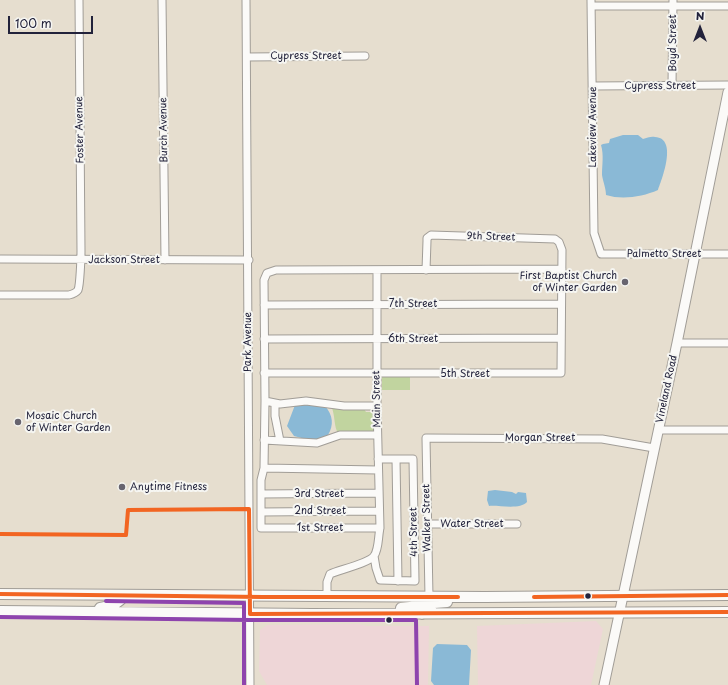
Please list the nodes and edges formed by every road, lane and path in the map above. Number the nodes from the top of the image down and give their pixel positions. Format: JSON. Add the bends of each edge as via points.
{"nodes":[{"id":1,"x":79,"y":0,"type":"edge"},
{"id":2,"x":162,"y":0,"type":"edge"},
{"id":3,"x":246,"y":0,"type":"edge"},
{"id":4,"x":591,"y":3,"type":"edge"},
{"id":5,"x":673,"y":3,"type":"edge"},
{"id":6,"x":728,"y":6,"type":"edge"},
{"id":7,"x":365,"y":56,"type":"dead end"},
{"id":8,"x":247,"y":57,"type":"junction"},
{"id":9,"x":728,"y":85,"type":"edge"},
{"id":10,"x":593,"y":86,"type":"junction"},
{"id":11,"x":672,"y":86,"type":"junction"},
{"id":12,"x":728,"y":92,"type":"edge"},
{"id":13,"x":601,"y":254,"type":"joint"},
{"id":14,"x":694,"y":254,"type":"junction"},
{"id":15,"x":728,"y":254,"type":"edge"},
{"id":16,"x":0,"y":259,"type":"edge"},
{"id":17,"x":80,"y":260,"type":"junction"},
{"id":18,"x":165,"y":260,"type":"junction"},
{"id":19,"x":248,"y":260,"type":"junction"},
{"id":20,"x":562,"y":269,"type":"junction"},
{"id":21,"x":377,"y":270,"type":"junction"},
{"id":22,"x":426,"y":270,"type":"junction"},
{"id":23,"x":0,"y":295,"type":"edge"},
{"id":24,"x":376,"y":304,"type":"junction"},
{"id":25,"x":561,"y":304,"type":"junction"},
{"id":26,"x":264,"y":305,"type":"junction"},
{"id":27,"x":561,"y":338,"type":"junction"},
{"id":28,"x":264,"y":339,"type":"junction"},
{"id":29,"x":376,"y":339,"type":"junction"},
{"id":30,"x":677,"y":343,"type":"junction"},
{"id":31,"x":728,"y":343,"type":"edge"},
{"id":32,"x":264,"y":373,"type":"junction"},
{"id":33,"x":376,"y":374,"type":"junction"},
{"id":34,"x":265,"y":401,"type":"junction"},
{"id":35,"x":276,"y":404,"type":"junction"},
{"id":36,"x":377,"y":406,"type":"junction"},
{"id":37,"x":658,"y":430,"type":"junction"},
{"id":38,"x":728,"y":430,"type":"edge"},
{"id":39,"x":377,"y":435,"type":"junction"},
{"id":40,"x":426,"y":438,"type":"joint"},
{"id":41,"x":264,"y":440,"type":"junction"},
{"id":42,"x":280,"y":441,"type":"junction"},
{"id":43,"x":654,"y":448,"type":"junction"},
{"id":44,"x":378,"y":459,"type":"junction"},
{"id":45,"x":396,"y":459,"type":"junction"},
{"id":46,"x":264,"y":468,"type":"junction"},
{"id":47,"x":378,"y":470,"type":"junction"},
{"id":48,"x":378,"y":493,"type":"junction"},
{"id":49,"x":261,"y":494,"type":"junction"},
{"id":50,"x":379,"y":511,"type":"junction"},
{"id":51,"x":261,"y":512,"type":"junction"},
{"id":52,"x":428,"y":524,"type":"junction"},
{"id":53,"x":517,"y":524,"type":"dead end"},
{"id":54,"x":380,"y":528,"type":"junction"},
{"id":55,"x":374,"y":556,"type":"junction"},
{"id":56,"x":398,"y":581,"type":"junction"},
{"id":57,"x":0,"y":594,"type":"edge"},
{"id":58,"x":728,"y":595,"type":"edge"},
{"id":59,"x":125,"y":596,"type":"junction"},
{"id":60,"x":624,"y":596,"type":"junction"},
{"id":61,"x":250,"y":597,"type":"junction"},
{"id":62,"x":327,"y":597,"type":"junction"},
{"id":63,"x":429,"y":597,"type":"junction"},
{"id":64,"x":485,"y":598,"type":"junction"},
{"id":65,"x":0,"y":611,"type":"edge"},
{"id":66,"x":87,"y":612,"type":"junction"},
{"id":67,"x":728,"y":612,"type":"edge"},
{"id":68,"x":370,"y":613,"type":"junction"},
{"id":69,"x":620,"y":613,"type":"junction"},
{"id":70,"x":250,"y":614,"type":"junction"},
{"id":71,"x":422,"y":614,"type":"junction"},
{"id":72,"x":250,"y":685,"type":"edge"},
{"id":73,"x":604,"y":685,"type":"edge"}],
"edges":[{"from":1,"to":17,"type":"street","name":"Foster Avenue"},
{"from":2,"to":18,"type":"street","name":"Burch Avenue"},
{"from":3,"to":8,"type":"street","name":"Park Avenue"},
{"from":4,"to":5,"type":"street"},
{"from":4,"to":10,"type":"street","name":"Lakeview Avenue"},
{"from":5,"to":6,"type":"street"},
{"from":5,"to":11,"type":"street","name":"Boyd Street"},
{"from":7,"to":8,"type":"street","name":"Cypress Street"},
{"from":8,"to":19,"type":"street","name":"Park Avenue"},
{"from":9,"to":11,"type":"street","name":"Cypress Street"},
{"from":10,"to":11,"type":"street","name":"Cypress Street"},
{"from":10,"to":13,"type":"street","name":"Lakeview Avenue","via":[[594,233]]},
{"from":12,"to":14,"type":"main road","name":"Vineland Road"},
{"from":13,"to":14,"type":"street","name":"Palmetto Street"},
{"from":14,"to":15,"type":"street","name":"Palmetto Street"},
{"from":14,"to":30,"type":"main road","name":"Vineland Road"},
{"from":16,"to":17,"type":"street","name":"Jackson Street"},
{"from":17,"to":18,"type":"street","name":"Jackson Street"},
{"from":17,"to":23,"type":"street","name":"Foster Avenue","via":[[79,285],[75,294]]},
{"from":18,"to":19,"type":"street","name":"Jackson Street"},
{"from":19,"to":61,"type":"street","name":"Park Avenue"},
{"from":20,"to":22,"type":"street"},
{"from":20,"to":22,"type":"street","name":"9th Street","via":[[562,250],[555,238],[431,235],[427,238]]},
{"from":20,"to":25,"type":"street","name":"5th Street"},
{"from":21,"to":22,"type":"street"},
{"from":21,"to":24,"type":"street","name":"Main Street"},
{"from":21,"to":26,"type":"street","via":[[272,271],[264,280]]},
{"from":24,"to":25,"type":"street","name":"7th Street"},
{"from":24,"to":26,"type":"street","name":"7th Street"},
{"from":24,"to":29,"type":"street","name":"Main Street"},
{"from":25,"to":27,"type":"street","name":"5th Street"},
{"from":26,"to":28,"type":"street"},
{"from":27,"to":29,"type":"street","name":"6th Street"},
{"from":27,"to":33,"type":"street","name":"5th Street","via":[[561,373]]},
{"from":28,"to":29,"type":"street","name":"6th Street"},
{"from":28,"to":32,"type":"street"},
{"from":29,"to":33,"type":"street","name":"Main Street"},
{"from":30,"to":31,"type":"street"},
{"from":30,"to":37,"type":"main road","name":"Vineland Road"},
{"from":32,"to":33,"type":"street","name":"5th Street"},
{"from":32,"to":34,"type":"street"},
{"from":33,"to":36,"type":"street","name":"Main Street"},
{"from":34,"to":35,"type":"street"},
{"from":34,"to":41,"type":"street"},
{"from":35,"to":36,"type":"street","via":[[306,401],[344,406]]},
{"from":35,"to":42,"type":"street","via":[[275,416]]},
{"from":36,"to":39,"type":"street","name":"Main Street"},
{"from":37,"to":38,"type":"street"},
{"from":37,"to":43,"type":"main road","name":"Vineland Road"},
{"from":39,"to":42,"type":"street","via":[[340,435],[317,443]]},
{"from":39,"to":44,"type":"street","name":"Main Street"},
{"from":40,"to":43,"type":"street","name":"Morgan Street","via":[[602,439]]},
{"from":40,"to":52,"type":"street","name":"Walker Street"},
{"from":41,"to":42,"type":"street"},
{"from":41,"to":46,"type":"street"},
{"from":43,"to":60,"type":"main road","name":"Vineland Road"},
{"from":44,"to":45,"type":"street","name":"4th Street"},
{"from":44,"to":47,"type":"street","name":"Main Street"},
{"from":45,"to":56,"type":"street"},
{"from":45,"to":56,"type":"street","name":"4th Street","via":[[413,459],[415,581]]},
{"from":46,"to":47,"type":"street"},
{"from":46,"to":49,"type":"street"},
{"from":47,"to":48,"type":"street","name":"Main Street"},
{"from":48,"to":49,"type":"street","name":"3rd Street"},
{"from":48,"to":50,"type":"street","name":"Main Street"},
{"from":49,"to":51,"type":"street"},
{"from":50,"to":51,"type":"street","name":"2nd Street"},
{"from":50,"to":54,"type":"street","name":"Main Street"},
{"from":51,"to":54,"type":"street","name":"1st Street","via":[[261,528]]},
{"from":52,"to":53,"type":"street","name":"Water Street"},
{"from":52,"to":63,"type":"street","name":"Walker Street"},
{"from":54,"to":55,"type":"street","name":"Main Street"},
{"from":55,"to":56,"type":"street","name":"4th Street","via":[[380,580]]},
{"from":55,"to":62,"type":"street","via":[[368,561],[330,574]]},
{"from":57,"to":59,"type":"highway"},
{"from":58,"to":60,"type":"highway"},
{"from":59,"to":61,"type":"highway"},
{"from":59,"to":66,"type":"highway","via":[[114,605]]},
{"from":60,"to":64,"type":"highway"},
{"from":60,"to":69,"type":"main road","name":"Vineland Road"},
{"from":61,"to":62,"type":"highway"},
{"from":61,"to":70,"type":"street","name":"Park Avenue"},
{"from":62,"to":63,"type":"highway"},
{"from":63,"to":64,"type":"highway"},
{"from":63,"to":68,"type":"highway","via":[[419,606],[380,609]]},
{"from":64,"to":71,"type":"highway","via":[[434,603]]},
{"from":65,"to":66,"type":"highway"},
{"from":66,"to":70,"type":"highway"},
{"from":67,"to":69,"type":"highway"},
{"from":68,"to":70,"type":"highway"},
{"from":68,"to":71,"type":"highway"},
{"from":69,"to":71,"type":"highway"},
{"from":69,"to":73,"type":"main road","name":"Vineland Road"},
{"from":70,"to":72,"type":"street","name":"Park Avenue"}]}
